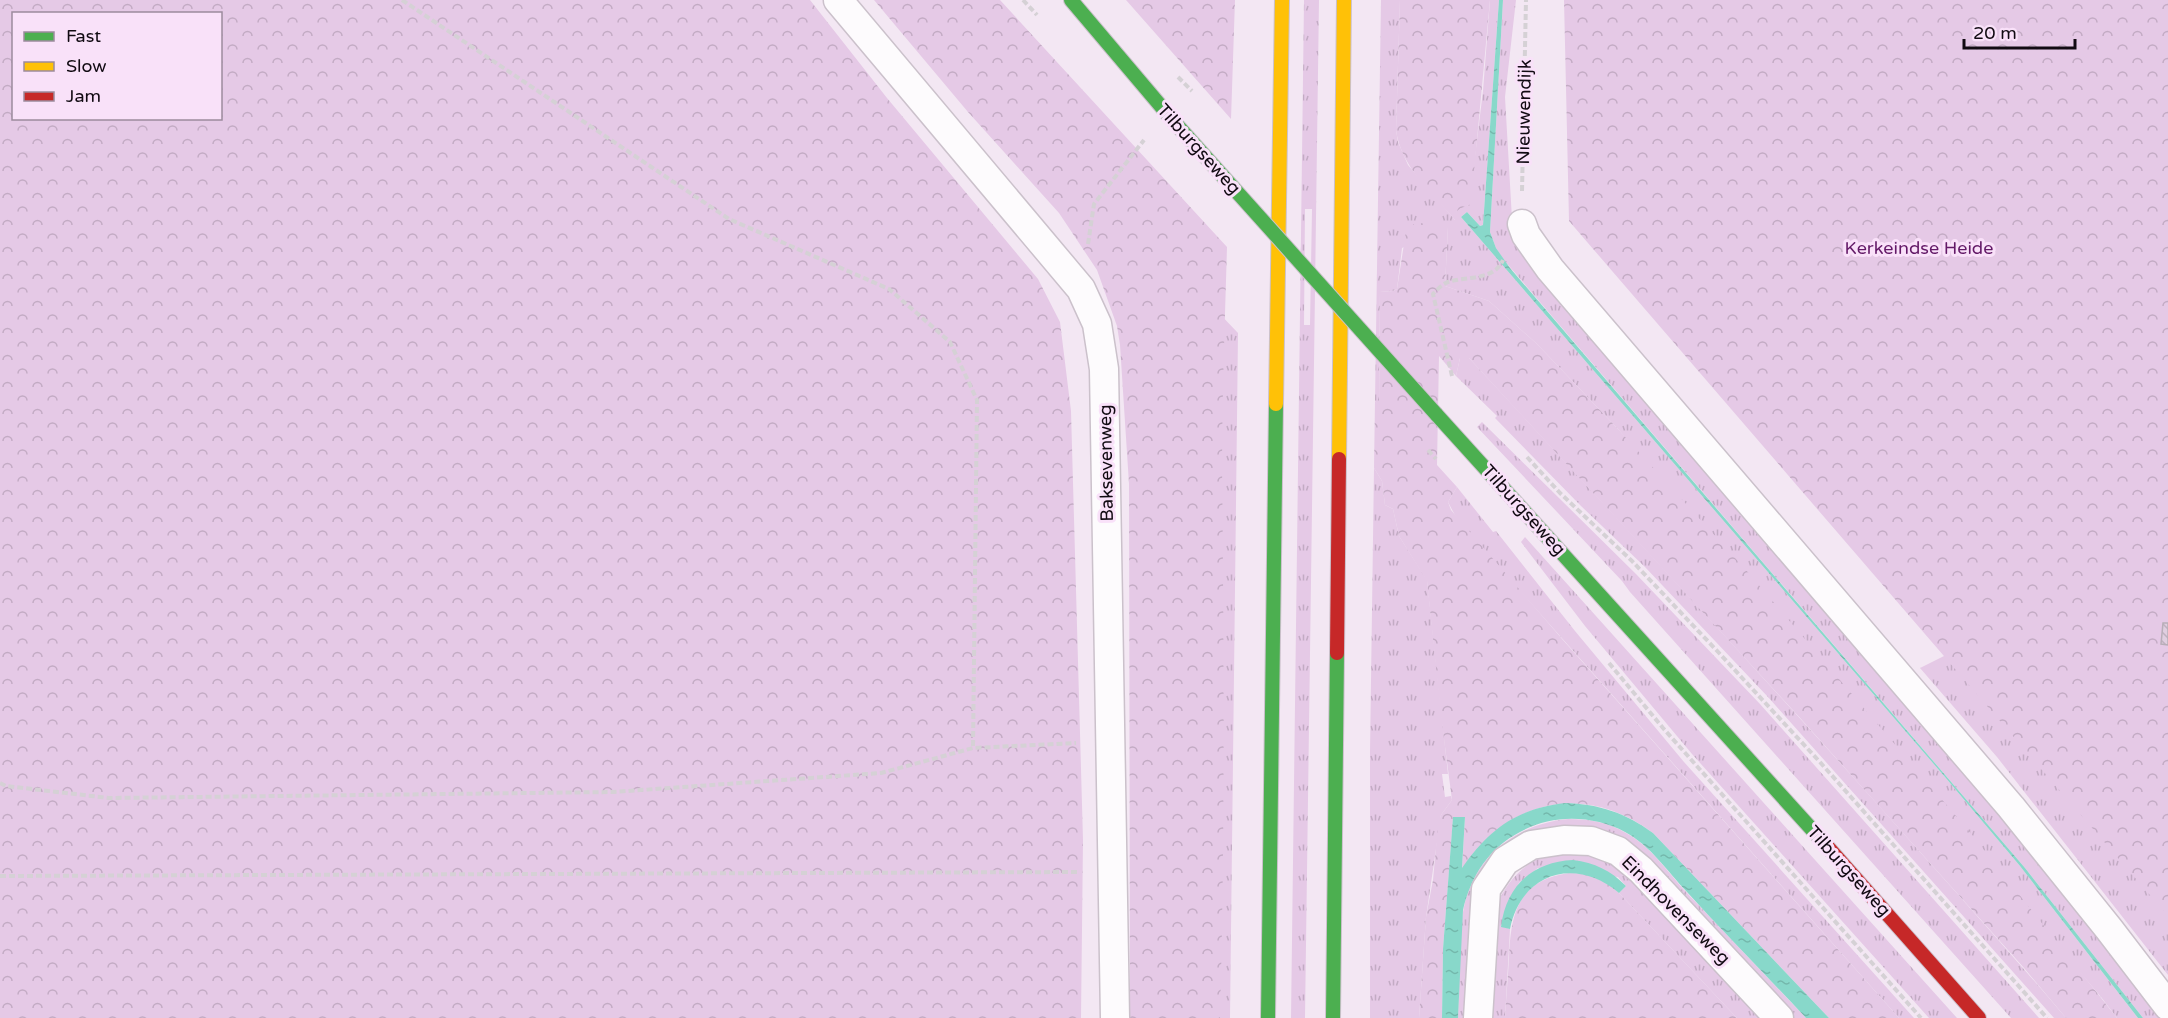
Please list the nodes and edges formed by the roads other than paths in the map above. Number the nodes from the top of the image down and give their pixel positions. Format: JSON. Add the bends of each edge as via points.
{"nodes":[{"id":1,"x":838,"y":0,"type":"edge"},
{"id":2,"x":1071,"y":0,"type":"edge"},
{"id":3,"x":1282,"y":0,"type":"edge"},
{"id":4,"x":1344,"y":0,"type":"edge"},
{"id":5,"x":1522,"y":224,"type":"road end"},
{"id":6,"x":2168,"y":1006,"type":"edge"},
{"id":7,"x":1115,"y":1018,"type":"edge"},
{"id":8,"x":1268,"y":1018,"type":"edge"},
{"id":9,"x":1333,"y":1018,"type":"edge"},
{"id":10,"x":1478,"y":1018,"type":"edge"},
{"id":11,"x":1779,"y":1018,"type":"edge"},
{"id":12,"x":1979,"y":1018,"type":"edge"}],
"edges":[{"from":1,"to":7,"type":"street","name":"Baksevenweg","via":[[1081,289],[1097,324],[1104,369]]},
{"from":2,"to":12,"type":"main road","name":"Tilburgseweg","bridge":true,"via":[[1176,124]]},
{"from":3,"to":8,"type":"main road"},
{"from":4,"to":9,"type":"main road"},
{"from":5,"to":6,"type":"street","via":[[1550,269],[2011,807]]},
{"from":10,"to":11,"type":"street","name":"Eindhovenseweg","via":[[1486,889],[1505,861],[1532,845],[1564,840],[1591,841],[1618,851],[1641,870]]}]}
